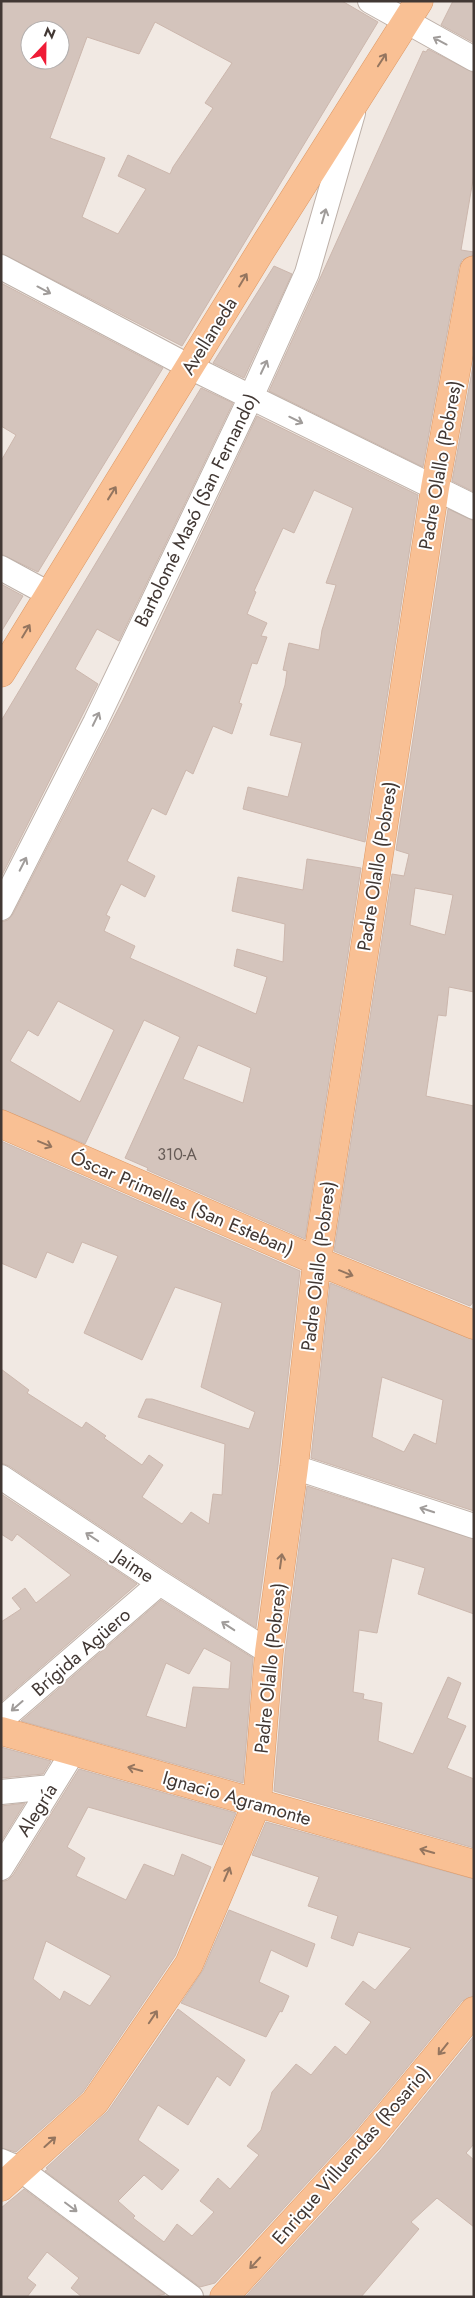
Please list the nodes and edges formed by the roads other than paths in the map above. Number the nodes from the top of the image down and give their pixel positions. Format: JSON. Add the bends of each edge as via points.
{"nodes":[{"id":1,"x":370,"y":1,"type":"edge"},
{"id":2,"x":413,"y":12,"type":"edge"},
{"id":3,"x":474,"y":59,"type":"edge"},
{"id":4,"x":358,"y":98,"type":"junction"},
{"id":5,"x":1,"y":267,"type":"edge"},
{"id":6,"x":474,"y":270,"type":"edge"},
{"id":7,"x":190,"y":366,"type":"junction"},
{"id":8,"x":251,"y":397,"type":"junction"},
{"id":9,"x":435,"y":488,"type":"junction"},
{"id":10,"x":474,"y":507,"type":"edge"},
{"id":11,"x":1,"y":568,"type":"edge"},
{"id":12,"x":49,"y":594,"type":"junction"},
{"id":13,"x":1,"y":673,"type":"edge"},
{"id":14,"x":1,"y":908,"type":"edge"},
{"id":15,"x":1,"y":1124,"type":"edge"},
{"id":16,"x":317,"y":1261,"type":"junction"},
{"id":17,"x":472,"y":1320,"type":"edge"},
{"id":18,"x":294,"y":1467,"type":"junction"},
{"id":19,"x":1,"y":1477,"type":"edge"},
{"id":20,"x":474,"y":1526,"type":"edge"},
{"id":21,"x":160,"y":1583,"type":"junction"},
{"id":22,"x":269,"y":1652,"type":"junction"},
{"id":23,"x":1,"y":1720,"type":"edge"},
{"id":24,"x":1,"y":1731,"type":"edge"},
{"id":25,"x":73,"y":1752,"type":"junction"},
{"id":26,"x":51,"y":1787,"type":"junction"},
{"id":27,"x":1,"y":1792,"type":"edge"},
{"id":28,"x":257,"y":1803,"type":"junction"},
{"id":29,"x":474,"y":1864,"type":"edge"},
{"id":30,"x":1,"y":1868,"type":"edge"},
{"id":31,"x":474,"y":2010,"type":"edge"},
{"id":32,"x":8,"y":2172,"type":"edge"},
{"id":33,"x":190,"y":2297,"type":"edge"},
{"id":34,"x":224,"y":2297,"type":"edge"}],
"edges":[{"from":1,"to":2,"type":"street"},
{"from":3,"to":2,"type":"street","one_way":true},
{"from":4,"to":2,"type":"main road","name":"Avellaneda","one_way":true},
{"from":7,"to":4,"type":"main road","name":"Avellaneda","one_way":true},
{"from":8,"to":4,"type":"street","name":"Bartolomé Masó (San Fernando)","one_way":true,"via":[[307,273]]},
{"from":5,"to":7,"type":"street","one_way":true},
{"from":6,"to":9,"type":"main road","name":"Padre Olallo (Pobres)"},
{"from":7,"to":8,"type":"street"},
{"from":12,"to":7,"type":"main road","name":"Avellaneda","one_way":true},
{"from":8,"to":9,"type":"street","one_way":true},
{"from":14,"to":8,"type":"street","name":"Bartolomé Masó (San Fernando)","one_way":true,"via":[[95,722]]},
{"from":9,"to":10,"type":"street"},
{"from":9,"to":16,"type":"main road","name":"Padre Olallo (Pobres)"},
{"from":11,"to":12,"type":"street"},
{"from":13,"to":12,"type":"main road","name":"Avellaneda","one_way":true},
{"from":15,"to":16,"type":"main road","name":"Óscar Primelles (San Esteban)","one_way":true},
{"from":16,"to":17,"type":"main road","name":"Óscar Primelles (San Esteban)","one_way":true},
{"from":16,"to":18,"type":"main road","name":"Padre Olallo (Pobres)"},
{"from":20,"to":18,"type":"street","one_way":true},
{"from":22,"to":18,"type":"main road","name":"Padre Olallo (Pobres)","one_way":true},
{"from":21,"to":19,"type":"street","name":"Jaime","one_way":true},
{"from":22,"to":21,"type":"street","name":"Jaime","one_way":true},
{"from":21,"to":23,"type":"street","name":"Brígida Agüero","one_way":true},
{"from":22,"to":28,"type":"main road","name":"Padre Olallo (Pobres)"},
{"from":24,"to":25,"type":"main road","name":"Ignacio Agramonte"},
{"from":25,"to":26,"type":"street","name":"Alegría"},
{"from":28,"to":25,"type":"main road","name":"Ignacio Agramonte","one_way":true},
{"from":26,"to":27,"type":"street"},
{"from":26,"to":30,"type":"street","name":"Alegría"},
{"from":29,"to":28,"type":"main road","name":"Ignacio Agramonte","one_way":true},
{"from":32,"to":28,"type":"main road","name":"Padre Olallo (Pobres)","one_way":true,"via":[[95,2102],[189,1964]]},
{"from":31,"to":34,"type":"main road","name":"Enrique Villuendas (Rosario)","one_way":true,"via":[[368,2140]]},
{"from":32,"to":33,"type":"street","one_way":true}]}
